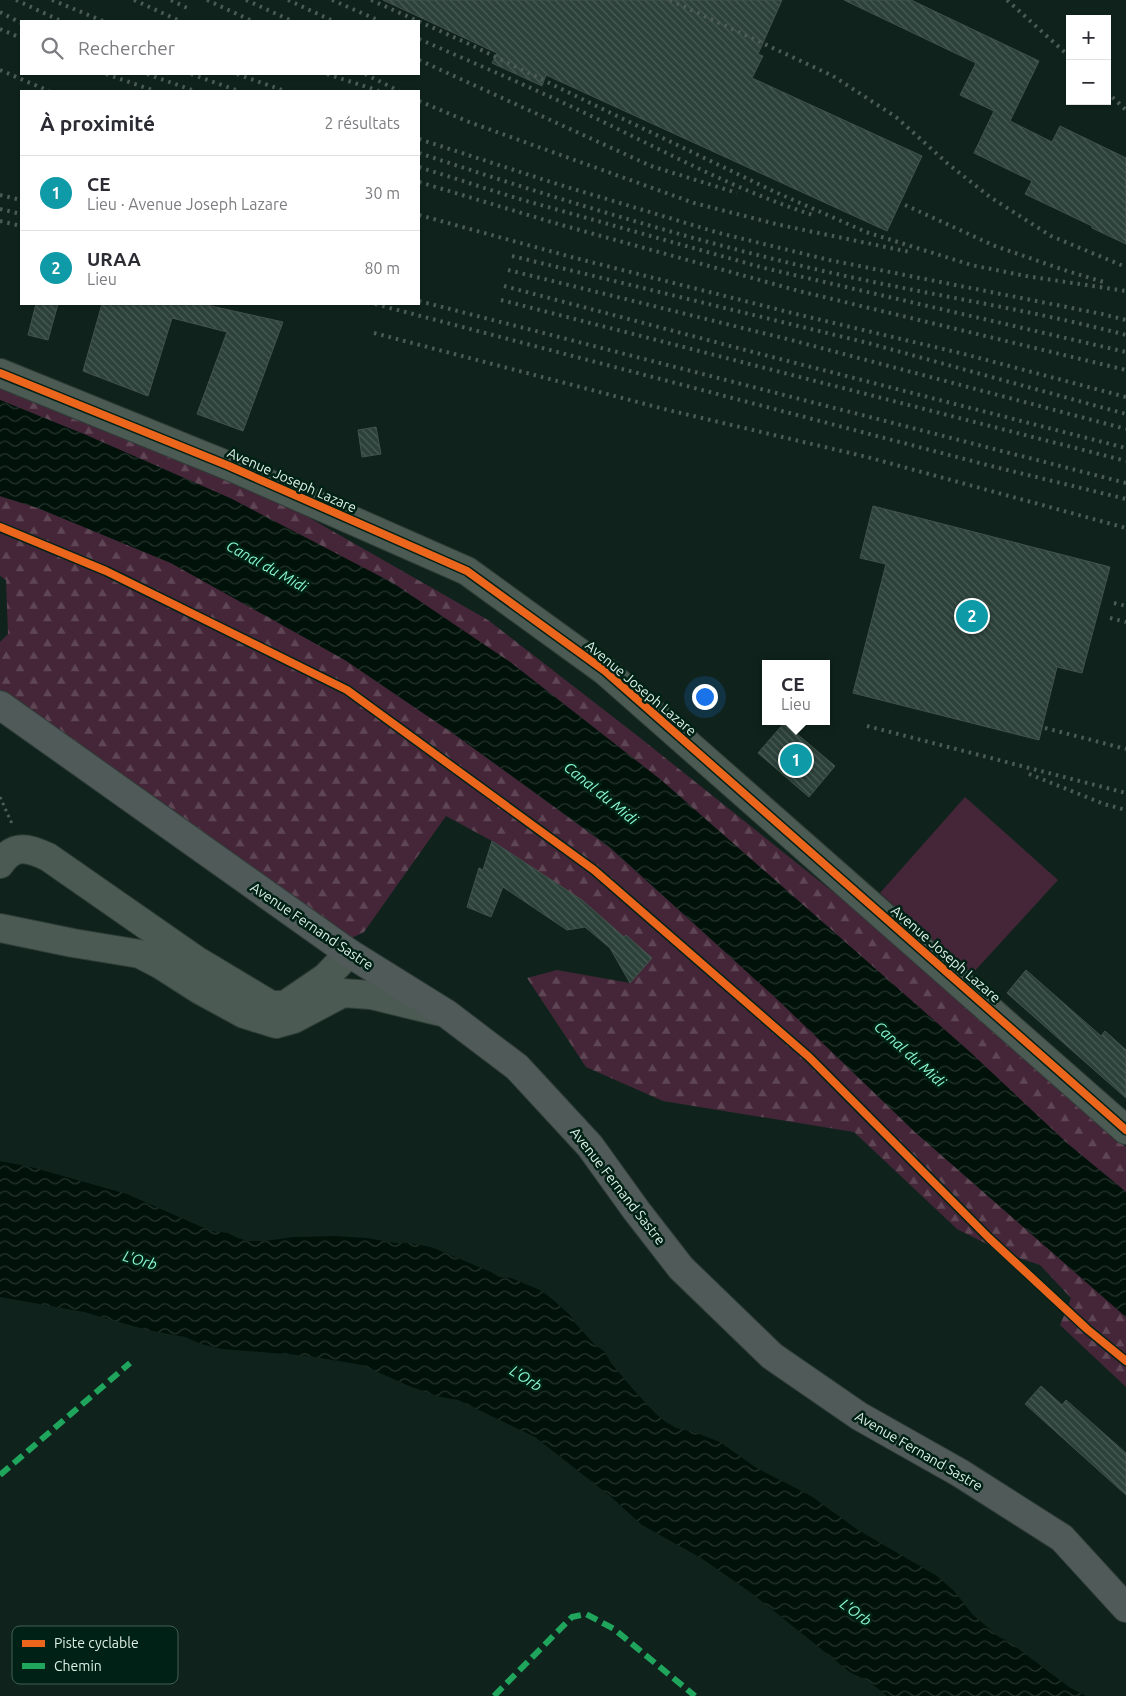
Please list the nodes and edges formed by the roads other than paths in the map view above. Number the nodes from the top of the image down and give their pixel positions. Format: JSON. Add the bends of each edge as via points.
{"nodes":[{"id":1,"x":0,"y":373,"type":"edge"},
{"id":2,"x":0,"y":705,"type":"edge"},
{"id":3,"x":11,"y":857,"type":"edge"},
{"id":4,"x":0,"y":928,"type":"edge"},
{"id":5,"x":350,"y":954,"type":"junction"},
{"id":6,"x":448,"y":1014,"type":"junction"},
{"id":7,"x":1126,"y":1130,"type":"edge"},
{"id":8,"x":1126,"y":1608,"type":"edge"}],
"edges":[{"from":1,"to":7,"type":"street","name":"Avenue Joseph Lazare","via":[[229,466],[467,571],[605,671]]},
{"from":2,"to":5,"type":"main road","name":"Avenue Fernand Sastre"},
{"from":3,"to":5,"type":"street","via":[[30,848],[48,857],[196,960],[271,1005],[285,1005]]},
{"from":4,"to":6,"type":"street","via":[[140,954],[244,1014],[276,1024],[294,1019],[343,994],[371,995]]},
{"from":5,"to":6,"type":"main road","name":"Avenue Fernand Sastre"},
{"from":6,"to":8,"type":"main road","name":"Avenue Fernand Sastre","via":[[517,1067],[590,1146],[681,1268],[772,1356],[859,1416],[1062,1538]]}]}
